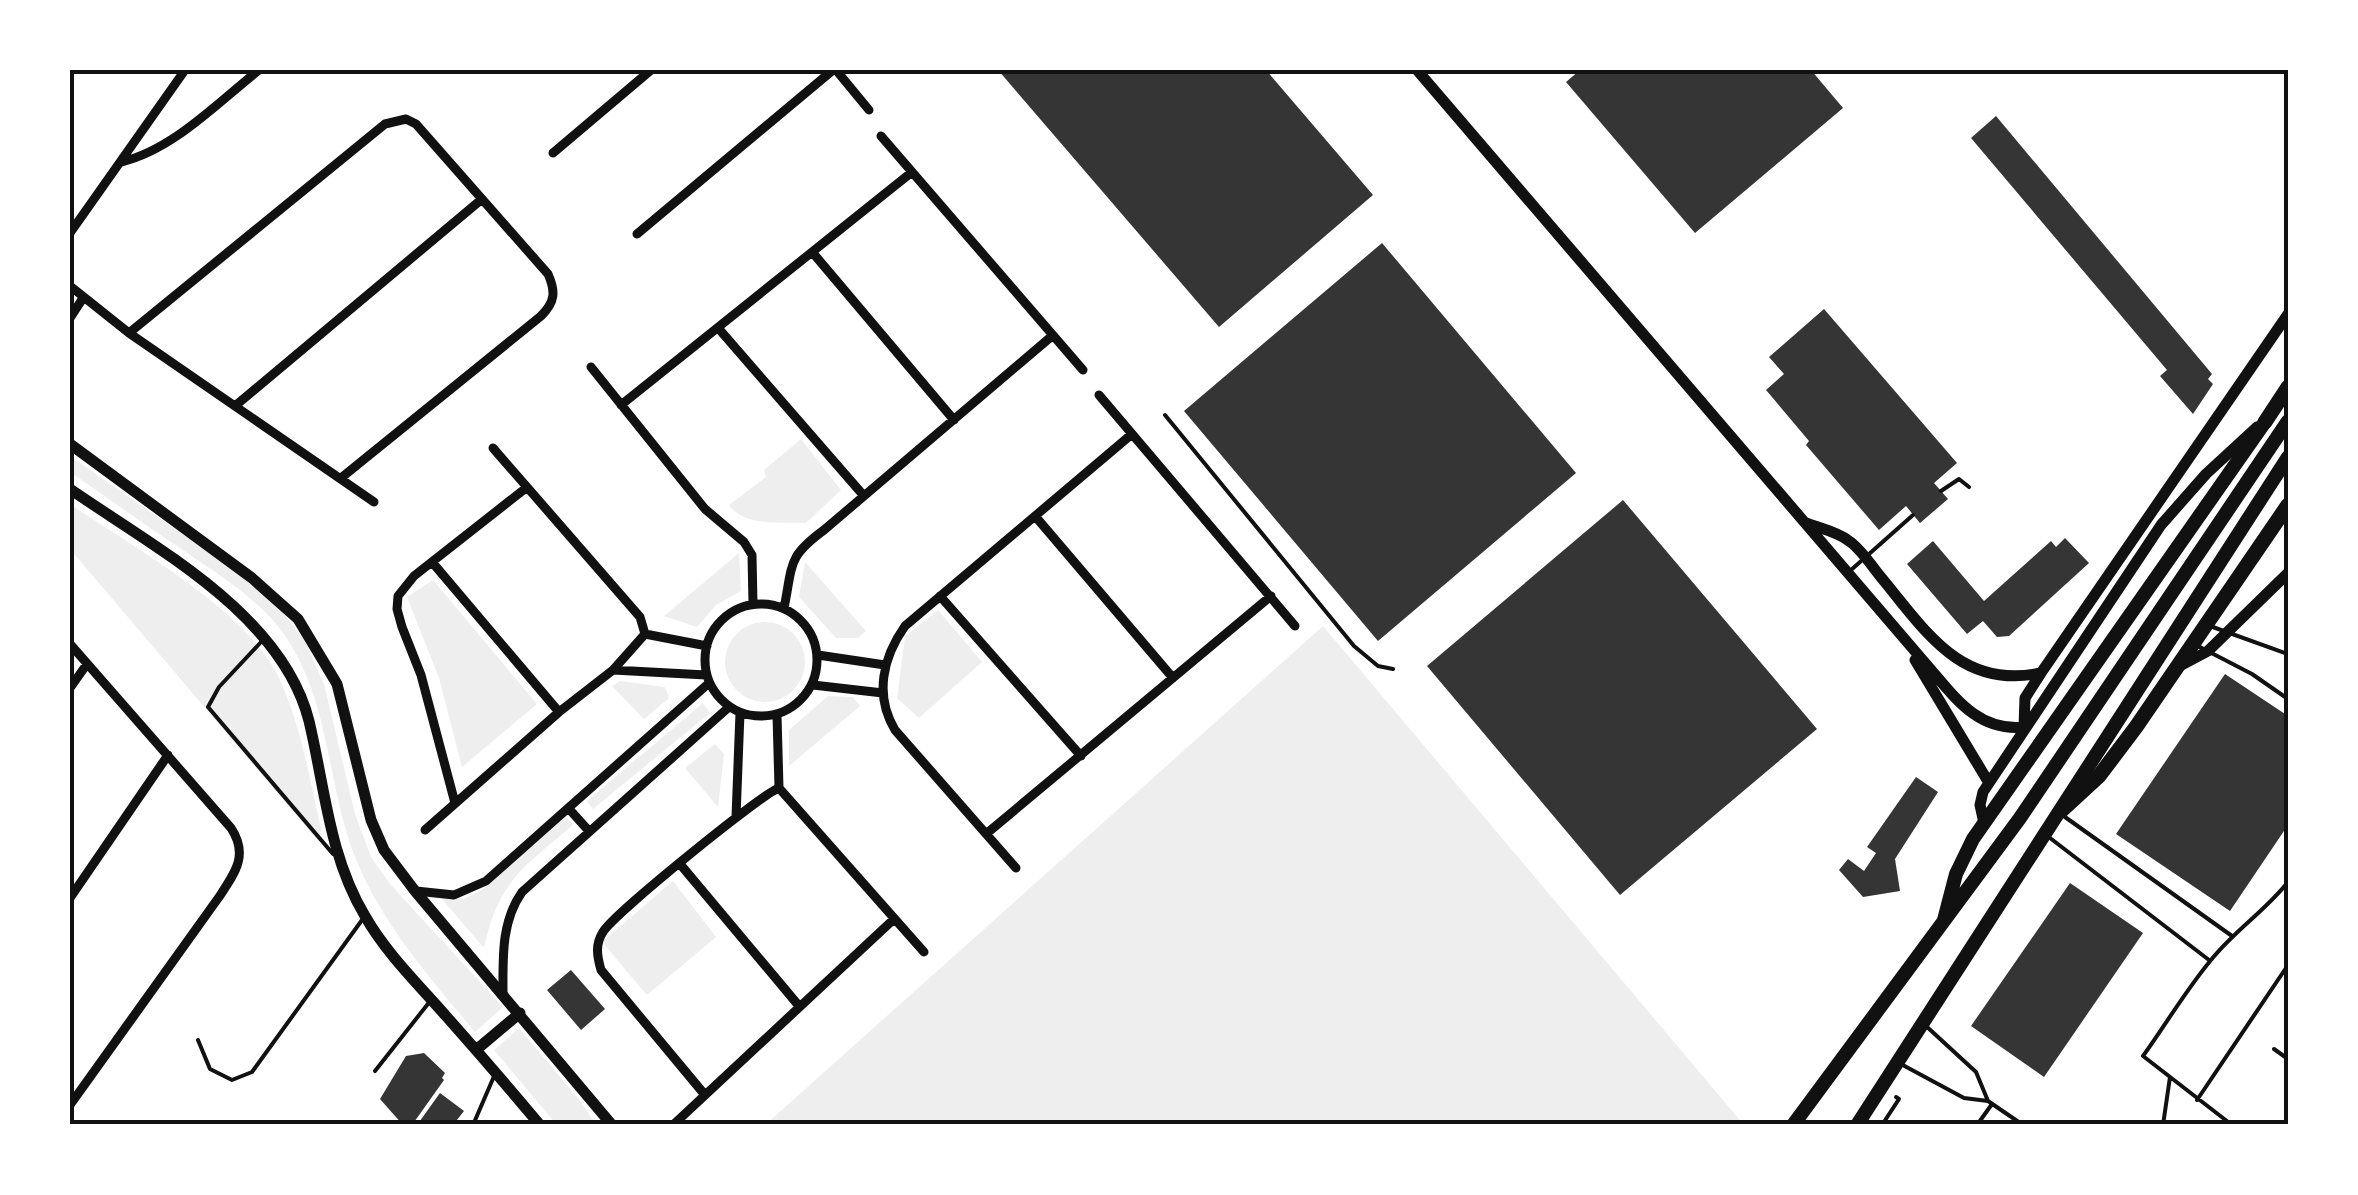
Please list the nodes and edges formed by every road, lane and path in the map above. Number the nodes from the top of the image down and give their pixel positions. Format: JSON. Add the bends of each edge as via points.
{"nodes":[{"id":1,"x":185,"y":70,"type":"edge"},
{"id":2,"x":259,"y":70,"type":"edge"},
{"id":3,"x":651,"y":70,"type":"edge"},
{"id":4,"x":835,"y":70,"type":"edge"},
{"id":5,"x":1417,"y":70,"type":"edge"},
{"id":6,"x":869,"y":110,"type":"dead end"},
{"id":7,"x":880,"y":136,"type":"dead end"},
{"id":8,"x":553,"y":152,"type":"dead end"},
{"id":9,"x":121,"y":162,"type":"junction"},
{"id":10,"x":912,"y":172,"type":"junction"},
{"id":11,"x":482,"y":199,"type":"junction"},
{"id":12,"x":70,"y":233,"type":"edge"},
{"id":13,"x":637,"y":234,"type":"dead end"},
{"id":14,"x":814,"y":253,"type":"junction"},
{"id":15,"x":70,"y":286,"type":"edge"},
{"id":16,"x":83,"y":298,"type":"junction"},
{"id":17,"x":2288,"y":314,"type":"edge"},
{"id":18,"x":70,"y":318,"type":"edge"},
{"id":19,"x":719,"y":328,"type":"junction"},
{"id":20,"x":129,"y":333,"type":"junction"},
{"id":21,"x":1052,"y":336,"type":"junction"},
{"id":22,"x":591,"y":367,"type":"dead end"},
{"id":23,"x":1083,"y":370,"type":"dead end"},
{"id":24,"x":2288,"y":387,"type":"edge"},
{"id":25,"x":1100,"y":394,"type":"dead end"},
{"id":26,"x":235,"y":406,"type":"junction"},
{"id":27,"x":622,"y":406,"type":"junction"},
{"id":28,"x":1164,"y":415,"type":"dead end"},
{"id":29,"x":954,"y":420,"type":"junction"},
{"id":30,"x":2265,"y":422,"type":"junction"},
{"id":31,"x":2288,"y":422,"type":"edge"},
{"id":32,"x":1132,"y":434,"type":"junction"},
{"id":33,"x":70,"y":444,"type":"edge"},
{"id":34,"x":493,"y":448,"type":"dead end"},
{"id":35,"x":2288,"y":458,"type":"edge"},
{"id":36,"x":341,"y":478,"type":"junction"},
{"id":37,"x":1969,"y":487,"type":"dead end"},
{"id":38,"x":526,"y":488,"type":"junction"},
{"id":39,"x":70,"y":489,"type":"edge"},
{"id":40,"x":1941,"y":491,"type":"dead end"},
{"id":41,"x":864,"y":496,"type":"junction"},
{"id":42,"x":374,"y":502,"type":"dead end"},
{"id":43,"x":2288,"y":504,"type":"edge"},
{"id":44,"x":1914,"y":515,"type":"dead end"},
{"id":45,"x":1035,"y":516,"type":"junction"},
{"id":46,"x":1804,"y":522,"type":"junction"},
{"id":47,"x":1864,"y":558,"type":"junction"},
{"id":48,"x":432,"y":562,"type":"junction"},
{"id":49,"x":1848,"y":573,"type":"junction"},
{"id":50,"x":2288,"y":573,"type":"edge"},
{"id":51,"x":940,"y":596,"type":"junction"},
{"id":52,"x":1270,"y":596,"type":"junction"},
{"id":53,"x":753,"y":604,"type":"junction"},
{"id":54,"x":784,"y":608,"type":"junction"},
{"id":55,"x":2206,"y":624,"type":"junction"},
{"id":56,"x":1296,"y":626,"type":"dead end"},
{"id":57,"x":1898,"y":630,"type":"junction"},
{"id":58,"x":646,"y":634,"type":"junction"},
{"id":59,"x":2227,"y":634,"type":"junction"},
{"id":60,"x":265,"y":637,"type":"junction"},
{"id":61,"x":70,"y":644,"type":"edge"},
{"id":62,"x":2192,"y":644,"type":"junction"},
{"id":63,"x":706,"y":646,"type":"junction"},
{"id":64,"x":2208,"y":650,"type":"junction"},
{"id":65,"x":2288,"y":654,"type":"edge"},
{"id":66,"x":818,"y":656,"type":"junction"},
{"id":67,"x":86,"y":664,"type":"junction"},
{"id":68,"x":885,"y":665,"type":"junction"},
{"id":69,"x":1392,"y":669,"type":"dead end"},
{"id":70,"x":2174,"y":669,"type":"junction"},
{"id":71,"x":612,"y":670,"type":"junction"},
{"id":72,"x":2041,"y":673,"type":"junction"},
{"id":73,"x":1173,"y":678,"type":"junction"},
{"id":74,"x":708,"y":679,"type":"junction"},
{"id":75,"x":812,"y":684,"type":"junction"},
{"id":76,"x":70,"y":688,"type":"edge"},
{"id":77,"x":883,"y":693,"type":"junction"},
{"id":78,"x":2288,"y":698,"type":"edge"},
{"id":79,"x":729,"y":707,"type":"junction"},
{"id":80,"x":559,"y":712,"type":"junction"},
{"id":81,"x":740,"y":713,"type":"junction"},
{"id":82,"x":777,"y":714,"type":"junction"},
{"id":83,"x":2024,"y":727,"type":"junction"},
{"id":84,"x":168,"y":755,"type":"junction"},
{"id":85,"x":1081,"y":756,"type":"junction"},
{"id":86,"x":1989,"y":782,"type":"junction"},
{"id":87,"x":779,"y":788,"type":"junction"},
{"id":88,"x":455,"y":803,"type":"junction"},
{"id":89,"x":570,"y":810,"type":"junction"},
{"id":90,"x":2060,"y":812,"type":"junction"},
{"id":91,"x":736,"y":817,"type":"junction"},
{"id":92,"x":1984,"y":823,"type":"junction"},
{"id":93,"x":425,"y":830,"type":"dead end"},
{"id":94,"x":588,"y":830,"type":"junction"},
{"id":95,"x":986,"y":834,"type":"junction"},
{"id":96,"x":2046,"y":835,"type":"junction"},
{"id":97,"x":336,"y":858,"type":"junction"},
{"id":98,"x":680,"y":864,"type":"junction"},
{"id":99,"x":1016,"y":868,"type":"dead end"},
{"id":100,"x":2288,"y":882,"type":"edge"},
{"id":101,"x":415,"y":891,"type":"junction"},
{"id":102,"x":70,"y":898,"type":"edge"},
{"id":103,"x":365,"y":916,"type":"junction"},
{"id":104,"x":894,"y":919,"type":"junction"},
{"id":105,"x":1943,"y":925,"type":"junction"},
{"id":106,"x":2232,"y":936,"type":"junction"},
{"id":107,"x":924,"y":952,"type":"dead end"},
{"id":108,"x":2210,"y":961,"type":"junction"},
{"id":109,"x":2288,"y":965,"type":"edge"},
{"id":110,"x":503,"y":993,"type":"junction"},
{"id":111,"x":432,"y":1000,"type":"junction"},
{"id":112,"x":800,"y":1006,"type":"junction"},
{"id":113,"x":520,"y":1013,"type":"junction"},
{"id":114,"x":1924,"y":1025,"type":"junction"},
{"id":115,"x":198,"y":1040,"type":"dead end"},
{"id":116,"x":2274,"y":1049,"type":"dead end"},
{"id":117,"x":476,"y":1050,"type":"junction"},
{"id":118,"x":2288,"y":1059,"type":"edge"},
{"id":119,"x":1898,"y":1063,"type":"junction"},
{"id":120,"x":375,"y":1071,"type":"dead end"},
{"id":121,"x":496,"y":1072,"type":"junction"},
{"id":122,"x":2170,"y":1077,"type":"junction"},
{"id":123,"x":705,"y":1095,"type":"junction"},
{"id":124,"x":2197,"y":1100,"type":"junction"},
{"id":125,"x":1990,"y":1102,"type":"junction"},
{"id":126,"x":70,"y":1105,"type":"edge"},
{"id":127,"x":473,"y":1125,"type":"edge"},
{"id":128,"x":540,"y":1125,"type":"edge"},
{"id":129,"x":612,"y":1125,"type":"edge"},
{"id":130,"x":673,"y":1125,"type":"edge"},
{"id":131,"x":1792,"y":1125,"type":"edge"},
{"id":132,"x":1857,"y":1125,"type":"edge"},
{"id":133,"x":1977,"y":1125,"type":"edge"},
{"id":134,"x":2023,"y":1125,"type":"edge"},
{"id":135,"x":2163,"y":1125,"type":"edge"},
{"id":136,"x":2232,"y":1125,"type":"edge"}],
"edges":[{"from":1,"to":9,"type":"street"},
{"from":2,"to":9,"type":"street","via":[[165,142]]},
{"from":3,"to":8,"type":"street"},
{"from":4,"to":6,"type":"street"},
{"from":4,"to":13,"type":"street"},
{"from":5,"to":46,"type":"street"},
{"from":7,"to":10,"type":"street"},
{"from":9,"to":12,"type":"street"},
{"from":10,"to":14,"type":"street"},
{"from":10,"to":21,"type":"street"},
{"from":11,"to":20,"type":"street","via":[[416,124],[396,119]]},
{"from":11,"to":26,"type":"street"},
{"from":11,"to":36,"type":"street","via":[[548,274],[553,302]]},
{"from":14,"to":19,"type":"street"},
{"from":14,"to":29,"type":"street"},
{"from":15,"to":16,"type":"street"},
{"from":16,"to":18,"type":"street"},
{"from":16,"to":20,"type":"street"},
{"from":17,"to":72,"type":"street"},
{"from":19,"to":27,"type":"street"},
{"from":19,"to":41,"type":"street"},
{"from":20,"to":26,"type":"street"},
{"from":21,"to":23,"type":"street"},
{"from":21,"to":29,"type":"street"},
{"from":22,"to":27,"type":"street"},
{"from":24,"to":30,"type":"highway"},
{"from":25,"to":32,"type":"street"},
{"from":26,"to":36,"type":"street"},
{"from":27,"to":53,"type":"street","via":[[696,498],[752,554]]},
{"from":28,"to":69,"type":"lane","via":[[1354,646]]},
{"from":29,"to":41,"type":"street"},
{"from":30,"to":83,"type":"street","via":[[2172,511]]},
{"from":30,"to":92,"type":"main road"},
{"from":31,"to":105,"type":"main road"},
{"from":32,"to":45,"type":"street"},
{"from":32,"to":52,"type":"street"},
{"from":33,"to":101,"type":"street","via":[[298,619],[337,684],[376,835]]},
{"from":34,"to":38,"type":"street"},
{"from":35,"to":90,"type":"main road"},
{"from":36,"to":42,"type":"street"},
{"from":37,"to":40,"type":"lane","via":[[1959,479]]},
{"from":38,"to":48,"type":"street"},
{"from":38,"to":58,"type":"street","via":[[640,617]]},
{"from":39,"to":60,"type":"street","via":[[209,586]]},
{"from":41,"to":54,"type":"street","via":[[796,553]]},
{"from":43,"to":55,"type":"highway"},
{"from":44,"to":47,"type":"lane"},
{"from":45,"to":51,"type":"street"},
{"from":45,"to":73,"type":"street"},
{"from":46,"to":47,"type":"street","via":[[1850,541]]},
{"from":46,"to":49,"type":"street"},
{"from":47,"to":49,"type":"lane"},
{"from":47,"to":72,"type":"street","via":[[1962,663],[2010,677]]},
{"from":48,"to":80,"type":"street"},
{"from":48,"to":88,"type":"street","via":[[402,587],[397,609]]},
{"from":49,"to":57,"type":"street"},
{"from":50,"to":59,"type":"street"},
{"from":51,"to":68,"type":"street","via":[[905,626]]},
{"from":51,"to":85,"type":"street"},
{"from":52,"to":56,"type":"street"},
{"from":52,"to":73,"type":"street"},
{"from":53,"to":54,"type":"street"},
{"from":53,"to":63,"type":"street","via":[[724,618]]},
{"from":54,"to":66,"type":"street","via":[[807,627]]},
{"from":55,"to":59,"type":"lane"},
{"from":55,"to":62,"type":"highway"},
{"from":57,"to":83,"type":"street","via":[[1970,713],[1990,725]]},
{"from":57,"to":86,"type":"street"},
{"from":58,"to":63,"type":"street"},
{"from":58,"to":71,"type":"street"},
{"from":59,"to":64,"type":"street"},
{"from":59,"to":65,"type":"lane"},
{"from":60,"to":97,"type":"street","via":[[291,674],[308,718]]},
{"from":60,"to":97,"type":"lane","via":[[208,706]]},
{"from":61,"to":67,"type":"street"},
{"from":62,"to":64,"type":"lane"},
{"from":62,"to":70,"type":"highway"},
{"from":63,"to":74,"type":"street"},
{"from":64,"to":70,"type":"street"},
{"from":64,"to":78,"type":"lane"},
{"from":66,"to":68,"type":"street"},
{"from":66,"to":75,"type":"street"},
{"from":67,"to":76,"type":"street"},
{"from":67,"to":84,"type":"street"},
{"from":68,"to":77,"type":"street"},
{"from":70,"to":90,"type":"highway","via":[[2099,776]]},
{"from":71,"to":74,"type":"street"},
{"from":71,"to":80,"type":"street"},
{"from":72,"to":83,"type":"street","via":[[2025,698]]},
{"from":73,"to":85,"type":"street"},
{"from":74,"to":79,"type":"street"},
{"from":74,"to":89,"type":"street"},
{"from":75,"to":77,"type":"street"},
{"from":75,"to":82,"type":"street","via":[[804,698]]},
{"from":77,"to":95,"type":"street","via":[[895,730]]},
{"from":79,"to":81,"type":"street"},
{"from":79,"to":94,"type":"street"},
{"from":80,"to":88,"type":"street"},
{"from":81,"to":82,"type":"street"},
{"from":81,"to":91,"type":"street"},
{"from":82,"to":87,"type":"street"},
{"from":83,"to":86,"type":"street"},
{"from":84,"to":102,"type":"street"},
{"from":84,"to":126,"type":"street","via":[[239,840],[239,864]]},
{"from":85,"to":95,"type":"street"},
{"from":86,"to":92,"type":"street","via":[[1981,797]]},
{"from":87,"to":91,"type":"street"},
{"from":87,"to":104,"type":"street"},
{"from":88,"to":93,"type":"street"},
{"from":89,"to":94,"type":"street"},
{"from":89,"to":101,"type":"street","via":[[471,890],[454,896]]},
{"from":90,"to":96,"type":"main road"},
{"from":90,"to":106,"type":"lane"},
{"from":91,"to":98,"type":"street"},
{"from":92,"to":105,"type":"main road","via":[[1956,874]]},
{"from":94,"to":110,"type":"street","via":[[514,903],[504,938]]},
{"from":95,"to":99,"type":"street"},
{"from":96,"to":108,"type":"lane"},
{"from":96,"to":114,"type":"main road"},
{"from":97,"to":103,"type":"street"},
{"from":98,"to":112,"type":"street"},
{"from":98,"to":123,"type":"street","via":[[611,921],[597,956],[614,988]]},
{"from":100,"to":106,"type":"lane"},
{"from":101,"to":110,"type":"street"},
{"from":103,"to":111,"type":"street"},
{"from":103,"to":115,"type":"lane","via":[[252,1072],[232,1080],[210,1069]]},
{"from":104,"to":107,"type":"street"},
{"from":104,"to":112,"type":"street"},
{"from":105,"to":131,"type":"main road"},
{"from":106,"to":108,"type":"lane"},
{"from":108,"to":122,"type":"lane","via":[[2143,1056]]},
{"from":109,"to":124,"type":"lane"},
{"from":110,"to":113,"type":"street"},
{"from":111,"to":117,"type":"street"},
{"from":111,"to":120,"type":"lane"},
{"from":112,"to":123,"type":"street"},
{"from":113,"to":117,"type":"street"},
{"from":113,"to":129,"type":"street"},
{"from":114,"to":119,"type":"main road"},
{"from":114,"to":125,"type":"lane","via":[[1976,1072]]},
{"from":116,"to":118,"type":"lane"},
{"from":117,"to":121,"type":"street"},
{"from":119,"to":125,"type":"lane","via":[[1964,1098]]},
{"from":119,"to":132,"type":"main road"},
{"from":121,"to":127,"type":"lane"},
{"from":121,"to":128,"type":"street"},
{"from":122,"to":124,"type":"lane"},
{"from":122,"to":135,"type":"lane"},
{"from":123,"to":130,"type":"street"},
{"from":124,"to":136,"type":"lane"},
{"from":125,"to":133,"type":"lane"},
{"from":125,"to":134,"type":"lane"}]}
